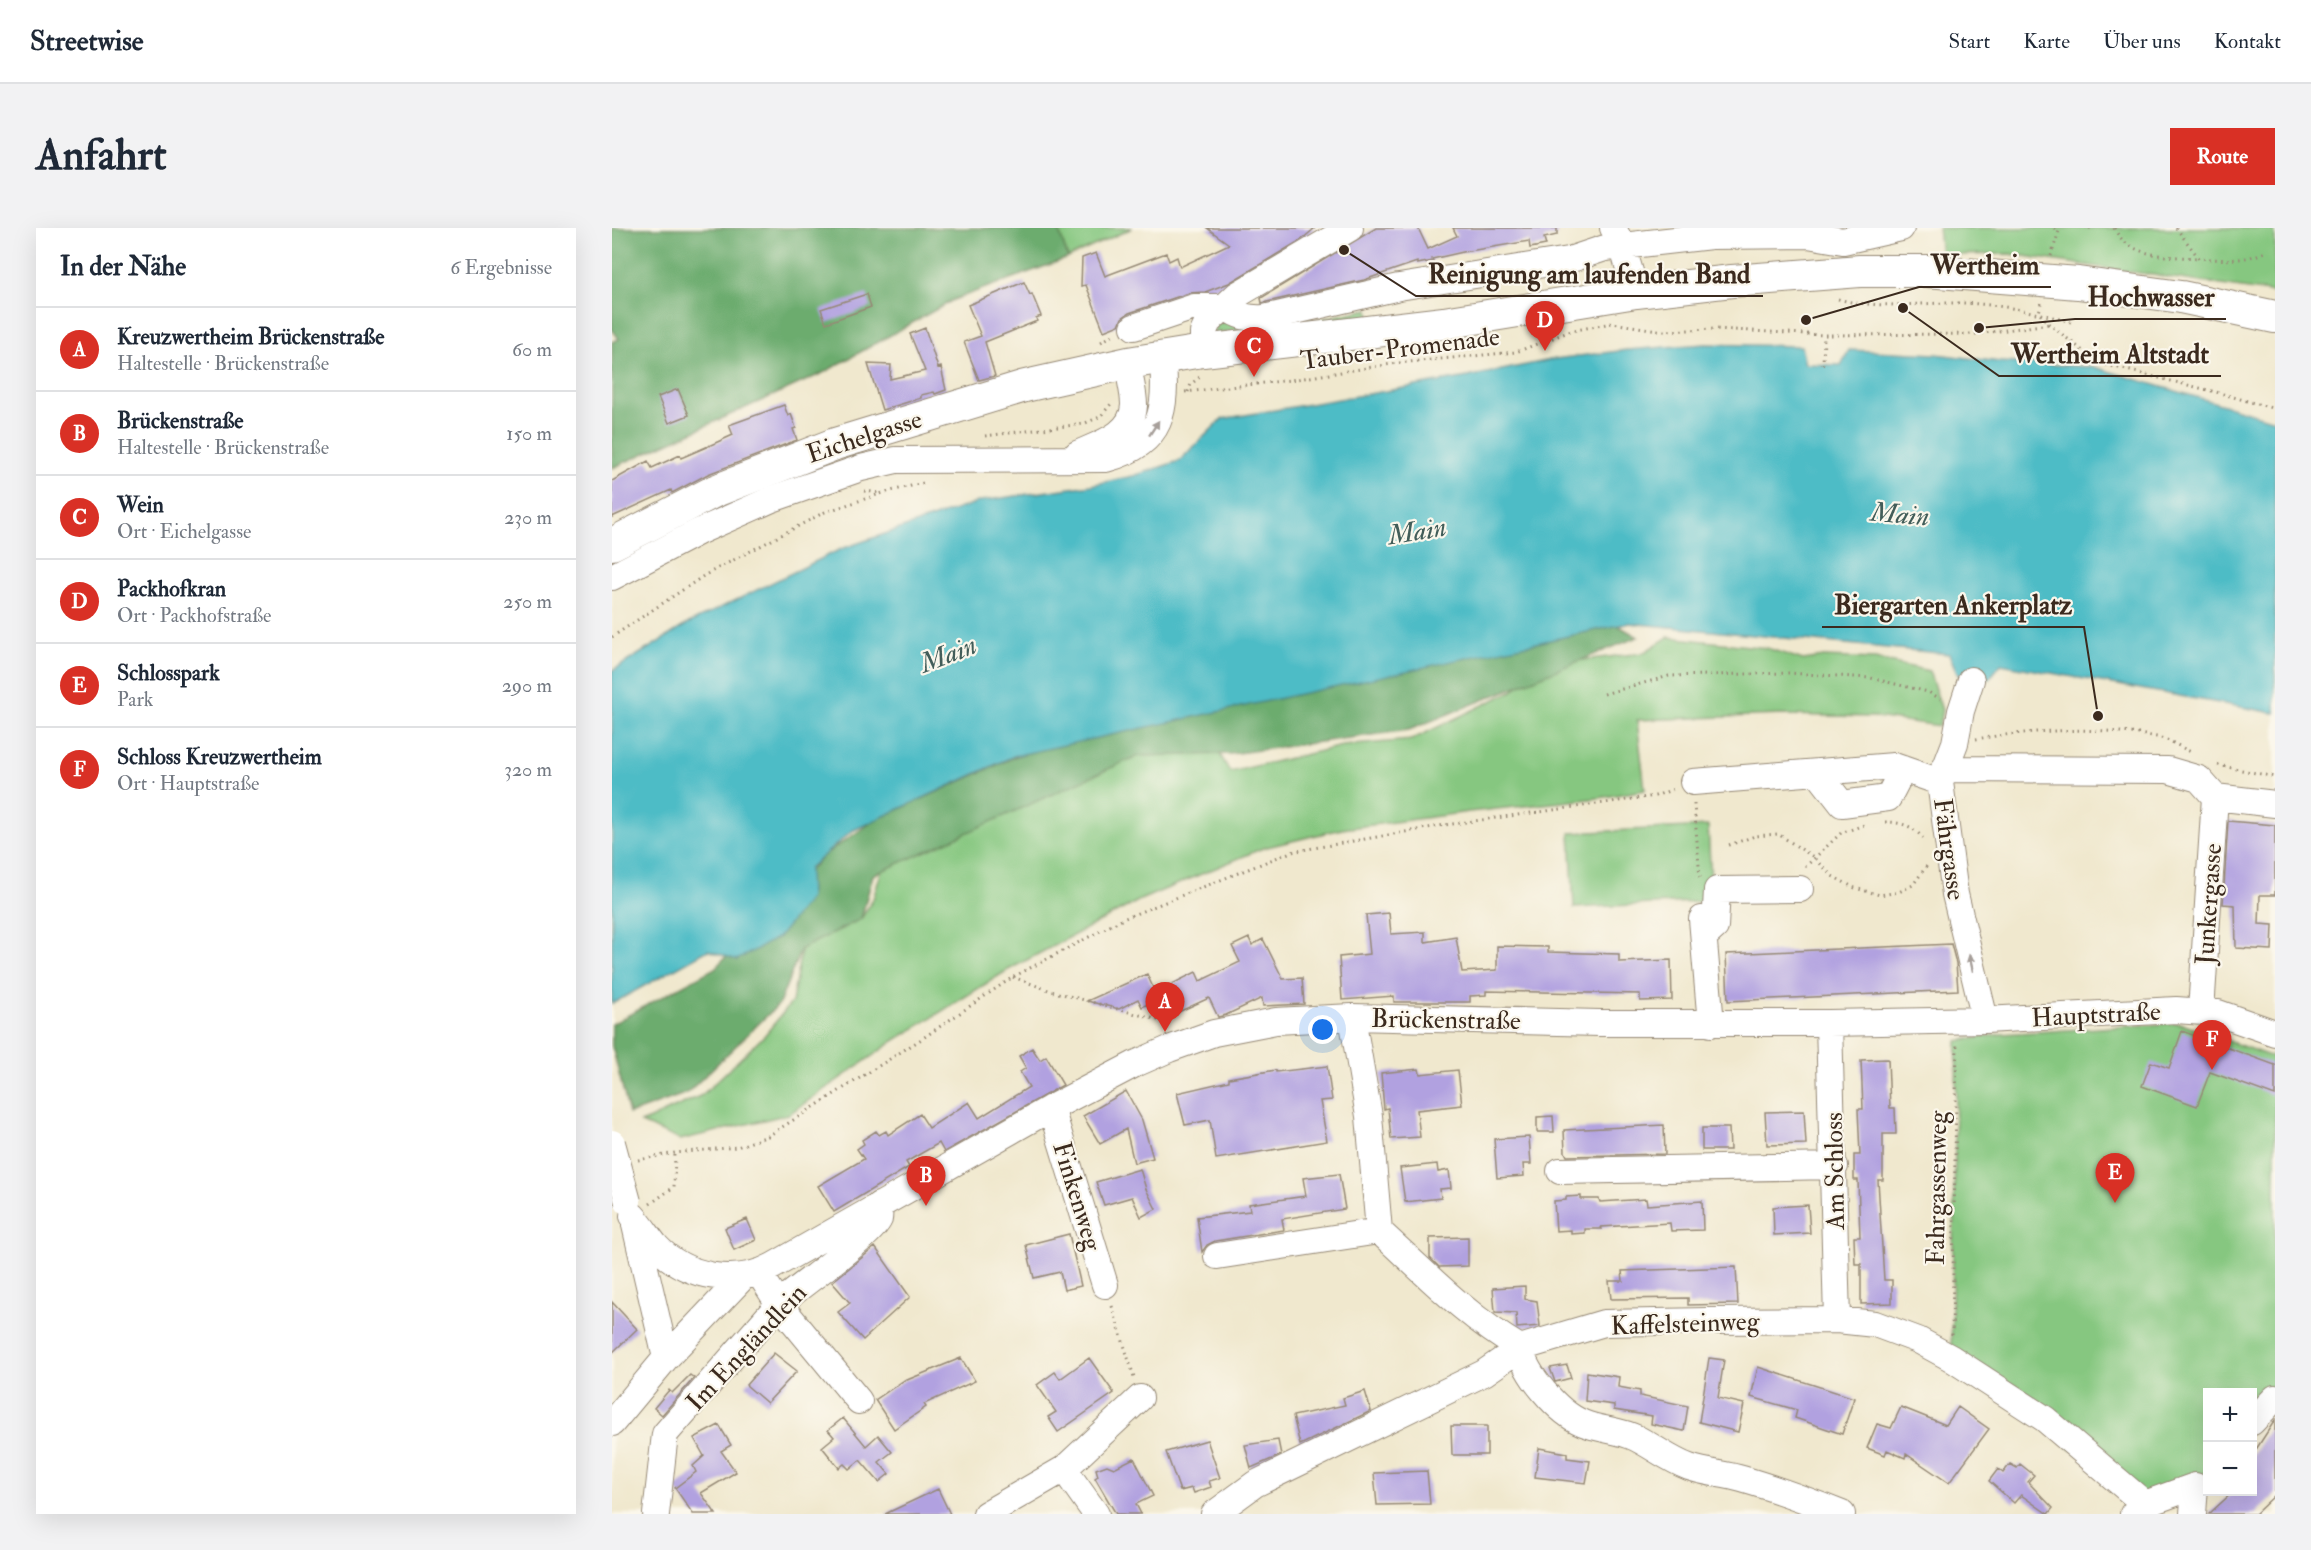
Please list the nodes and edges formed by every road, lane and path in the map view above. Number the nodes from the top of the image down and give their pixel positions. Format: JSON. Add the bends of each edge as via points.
{"nodes":[{"id":1,"x":1350,"y":228,"type":"edge"},
{"id":2,"x":1901,"y":228,"type":"edge"},
{"id":3,"x":2114,"y":228,"type":"edge"},
{"id":4,"x":2176,"y":228,"type":"edge"},
{"id":5,"x":2059,"y":229,"type":"edge"},
{"id":6,"x":1843,"y":234,"type":"edge"},
{"id":7,"x":1618,"y":237,"type":"edge"},
{"id":8,"x":2051,"y":251,"type":"dead end"},
{"id":9,"x":2265,"y":252,"type":"dead end"},
{"id":10,"x":2199,"y":258,"type":"junction"},
{"id":11,"x":1636,"y":292,"type":"junction"},
{"id":12,"x":2042,"y":293,"type":"dead end"},
{"id":13,"x":1873,"y":305,"type":"dead end"},
{"id":14,"x":1225,"y":307,"type":"junction"},
{"id":15,"x":2039,"y":313,"type":"junction"},
{"id":16,"x":2275,"y":317,"type":"edge"},
{"id":17,"x":2071,"y":322,"type":"dead end"},
{"id":18,"x":2049,"y":324,"type":"junction"},
{"id":19,"x":1134,"y":327,"type":"dead end"},
{"id":20,"x":1824,"y":335,"type":"junction"},
{"id":21,"x":1203,"y":351,"type":"junction"},
{"id":22,"x":1163,"y":358,"type":"junction"},
{"id":23,"x":1128,"y":363,"type":"junction"},
{"id":24,"x":1823,"y":364,"type":"dead end"},
{"id":25,"x":1188,"y":392,"type":"dead end"},
{"id":26,"x":1110,"y":404,"type":"dead end"},
{"id":27,"x":2275,"y":409,"type":"edge"},
{"id":28,"x":1069,"y":458,"type":"junction"},
{"id":29,"x":968,"y":460,"type":"junction"},
{"id":30,"x":928,"y":482,"type":"dead end"},
{"id":31,"x":612,"y":544,"type":"edge"},
{"id":32,"x":612,"y":577,"type":"edge"},
{"id":33,"x":612,"y":637,"type":"edge"},
{"id":34,"x":1971,"y":680,"type":"dead end"},
{"id":35,"x":1604,"y":694,"type":"dead end"},
{"id":36,"x":1961,"y":711,"type":"junction"},
{"id":37,"x":1955,"y":742,"type":"junction"},
{"id":38,"x":2199,"y":756,"type":"dead end"},
{"id":39,"x":2209,"y":761,"type":"dead end"},
{"id":40,"x":1903,"y":769,"type":"junction"},
{"id":41,"x":1816,"y":772,"type":"junction"},
{"id":42,"x":1942,"y":776,"type":"junction"},
{"id":43,"x":2275,"y":777,"type":"edge"},
{"id":44,"x":1693,"y":782,"type":"junction"},
{"id":45,"x":2215,"y":797,"type":"junction"},
{"id":46,"x":2275,"y":804,"type":"edge"},
{"id":47,"x":1872,"y":822,"type":"dead end"},
{"id":48,"x":1881,"y":822,"type":"dead end"},
{"id":49,"x":1729,"y":844,"type":"dead end"},
{"id":50,"x":1930,"y":848,"type":"dead end"},
{"id":51,"x":1815,"y":858,"type":"junction"},
{"id":52,"x":1929,"y":858,"type":"dead end"},
{"id":53,"x":1796,"y":889,"type":"joint"},
{"id":54,"x":1703,"y":928,"type":"junction"},
{"id":55,"x":1013,"y":977,"type":"junction"},
{"id":56,"x":2201,"y":1011,"type":"junction"},
{"id":57,"x":1352,"y":1017,"type":"junction"},
{"id":58,"x":1958,"y":1020,"type":"junction"},
{"id":59,"x":1985,"y":1020,"type":"junction"},
{"id":60,"x":1167,"y":1023,"type":"dead end"},
{"id":61,"x":1829,"y":1023,"type":"junction"},
{"id":62,"x":1711,"y":1024,"type":"junction"},
{"id":63,"x":2275,"y":1033,"type":"edge"},
{"id":64,"x":1051,"y":1108,"type":"junction"},
{"id":65,"x":612,"y":1143,"type":"edge"},
{"id":66,"x":675,"y":1153,"type":"junction"},
{"id":67,"x":634,"y":1161,"type":"dead end"},
{"id":68,"x":1834,"y":1166,"type":"junction"},
{"id":69,"x":1560,"y":1171,"type":"dead end"},
{"id":70,"x":879,"y":1205,"type":"junction"},
{"id":71,"x":631,"y":1209,"type":"junction"},
{"id":72,"x":1379,"y":1231,"type":"junction"},
{"id":73,"x":1216,"y":1256,"type":"dead end"},
{"id":74,"x":751,"y":1275,"type":"junction"},
{"id":75,"x":1105,"y":1285,"type":"joint"},
{"id":76,"x":779,"y":1304,"type":"junction"},
{"id":77,"x":1837,"y":1320,"type":"junction"},
{"id":78,"x":1520,"y":1348,"type":"junction"},
{"id":79,"x":666,"y":1358,"type":"junction"},
{"id":80,"x":1951,"y":1358,"type":"junction"},
{"id":81,"x":1140,"y":1398,"type":"joint"},
{"id":82,"x":2275,"y":1398,"type":"edge"},
{"id":83,"x":859,"y":1401,"type":"dead end"},
{"id":84,"x":2257,"y":1418,"type":"edge"},
{"id":85,"x":612,"y":1423,"type":"edge"},
{"id":86,"x":1064,"y":1469,"type":"junction"},
{"id":87,"x":2201,"y":1478,"type":"edge"},
{"id":88,"x":2139,"y":1509,"type":"edge"},
{"id":89,"x":656,"y":1514,"type":"edge"},
{"id":90,"x":986,"y":1514,"type":"edge"},
{"id":91,"x":1096,"y":1514,"type":"edge"},
{"id":92,"x":1214,"y":1514,"type":"edge"},
{"id":93,"x":1842,"y":1514,"type":"edge"},
{"id":94,"x":2193,"y":1514,"type":"edge"}],
"edges":[{"from":1,"to":14,"type":"street","via":[[1237,295]]},
{"from":2,"to":6,"type":"street"},
{"from":3,"to":10,"type":"path","via":[[2120,240],[2135,250]]},
{"from":4,"to":10,"type":"path"},
{"from":5,"to":8,"type":"path"},
{"from":6,"to":7,"type":"street"},
{"from":7,"to":11,"type":"street"},
{"from":7,"to":14,"type":"street","via":[[1605,248],[1569,260],[1359,295],[1264,318],[1249,319]]},
{"from":9,"to":10,"type":"path","via":[[2230,261]]},
{"from":11,"to":16,"type":"main road","name":"Eichelgasse","via":[[1860,271],[1926,271],[2078,283],[2181,297]]},
{"from":11,"to":21,"type":"main road","name":"Eichelgasse","via":[[1444,323]]},
{"from":12,"to":15,"type":"path"},
{"from":13,"to":15,"type":"path","via":[[1963,303]]},
{"from":14,"to":19,"type":"street","via":[[1194,307]]},
{"from":14,"to":21,"type":"street","via":[[1208,322],[1203,333]]},
{"from":15,"to":17,"type":"path"},
{"from":15,"to":18,"type":"path"},
{"from":18,"to":20,"type":"path","name":"Tauber-Promenade","via":[[1977,334]]},
{"from":18,"to":27,"type":"path","via":[[2098,363]]},
{"from":20,"to":24,"type":"path"},
{"from":20,"to":25,"type":"path","name":"Tauber-Promenade","via":[[1715,329],[1664,331],[1612,323],[1571,331],[1516,352],[1398,363]]},
{"from":21,"to":22,"type":"main road","name":"Eichelgasse"},
{"from":22,"to":23,"type":"main road","name":"Eichelgasse"},
{"from":28,"to":22,"type":"street","one_way":true,"via":[[1106,459],[1136,448],[1148,438],[1164,405]]},
{"from":23,"to":28,"type":"street","via":[[1134,406],[1127,426]]},
{"from":23,"to":31,"type":"main road","name":"Eichelgasse","via":[[1025,386],[835,444],[716,491]]},
{"from":26,"to":29,"type":"path","via":[[1100,417],[1083,424],[987,435],[978,440]]},
{"from":28,"to":29,"type":"street"},
{"from":29,"to":32,"type":"street","via":[[896,460],[825,480],[698,532]]},
{"from":30,"to":33,"type":"path","via":[[825,512],[705,575]]},
{"from":34,"to":36,"type":"street","name":"Fährgasse"},
{"from":35,"to":36,"type":"path","via":[[1669,676],[1788,673],[1871,678],[1928,692]]},
{"from":36,"to":37,"type":"street","name":"Fährgasse"},
{"from":37,"to":38,"type":"path","via":[[2011,733],[2097,731],[2159,737]]},
{"from":37,"to":42,"type":"street","name":"Fährgasse"},
{"from":39,"to":43,"type":"path"},
{"from":40,"to":41,"type":"street","via":[[1894,766]]},
{"from":40,"to":41,"type":"street","via":[[1888,798],[1842,804]]},
{"from":40,"to":42,"type":"street"},
{"from":41,"to":44,"type":"street"},
{"from":42,"to":45,"type":"street","via":[[2168,770],[2199,778]]},
{"from":59,"to":42,"type":"street","name":"Fährgasse","one_way":true,"via":[[1955,894]]},
{"from":44,"to":54,"type":"path"},
{"from":44,"to":55,"type":"path","via":[[1655,796],[1445,825],[1291,852],[1125,918]]},
{"from":45,"to":46,"type":"street"},
{"from":45,"to":56,"type":"street","name":"Junkergasse"},
{"from":47,"to":51,"type":"path","via":[[1841,832]]},
{"from":48,"to":50,"type":"path","via":[[1900,822],[1918,831]]},
{"from":49,"to":51,"type":"path","via":[[1778,834]]},
{"from":51,"to":52,"type":"path","via":[[1832,876],[1880,895],[1913,885],[1927,868]]},
{"from":51,"to":53,"type":"path","via":[[1806,866]]},
{"from":53,"to":54,"type":"street","via":[[1717,891],[1715,927]]},
{"from":54,"to":62,"type":"street"},
{"from":55,"to":60,"type":"path"},
{"from":55,"to":66,"type":"path","via":[[768,1136],[737,1147]]},
{"from":56,"to":59,"type":"street","name":"Hauptstraße"},
{"from":56,"to":63,"type":"street","name":"Hauptstraße"},
{"from":57,"to":62,"type":"street","name":"Brückenstraße"},
{"from":57,"to":64,"type":"street","name":"Brückenstraße","via":[[1276,1021],[1214,1033],[1135,1064]]},
{"from":57,"to":72,"type":"street","via":[[1369,1116]]},
{"from":58,"to":59,"type":"street","name":"Brückenstraße"},
{"from":58,"to":61,"type":"street","name":"Brückenstraße"},
{"from":58,"to":80,"type":"path","name":"Fahrgassenweg"},
{"from":61,"to":62,"type":"street","name":"Brückenstraße"},
{"from":61,"to":68,"type":"street","name":"Am Schloss"},
{"from":64,"to":70,"type":"street","name":"Brückenstraße"},
{"from":64,"to":75,"type":"street","name":"Finkenweg"},
{"from":65,"to":71,"type":"street","bridge":true},
{"from":66,"to":67,"type":"path"},
{"from":66,"to":71,"type":"path","via":[[674,1187]]},
{"from":68,"to":69,"type":"street"},
{"from":68,"to":77,"type":"street","name":"Am Schloss"},
{"from":70,"to":74,"type":"street","name":"Brückenstraße"},
{"from":70,"to":76,"type":"street","name":"Im Engländlein","via":[[879,1219],[867,1234]]},
{"from":71,"to":74,"type":"street","via":[[657,1246],[684,1266],[710,1276]]},
{"from":71,"to":79,"type":"street"},
{"from":72,"to":73,"type":"street"},
{"from":72,"to":78,"type":"street","via":[[1469,1313]]},
{"from":74,"to":76,"type":"street"},
{"from":74,"to":79,"type":"street"},
{"from":75,"to":81,"type":"path"},
{"from":76,"to":83,"type":"street"},
{"from":76,"to":89,"type":"street","name":"Im Engländlein","via":[[665,1434]]},
{"from":77,"to":78,"type":"street","name":"Kaffelsteinweg","via":[[1604,1323]]},
{"from":77,"to":80,"type":"street","name":"Kaffelsteinweg","via":[[1875,1324]]},
{"from":78,"to":92,"type":"street","name":"Kaffelsteinweg","via":[[1484,1373],[1255,1484]]},
{"from":78,"to":93,"type":"street","via":[[1528,1371],[1546,1393],[1582,1423],[1636,1437],[1689,1467],[1772,1487]]},
{"from":79,"to":85,"type":"street"},
{"from":80,"to":88,"type":"street","name":"Kaffelsteinweg","via":[[2045,1419]]},
{"from":81,"to":86,"type":"street"},
{"from":82,"to":84,"type":"street"},
{"from":86,"to":90,"type":"street"},
{"from":86,"to":91,"type":"street"},
{"from":87,"to":88,"type":"street"},
{"from":87,"to":94,"type":"street"}]}
